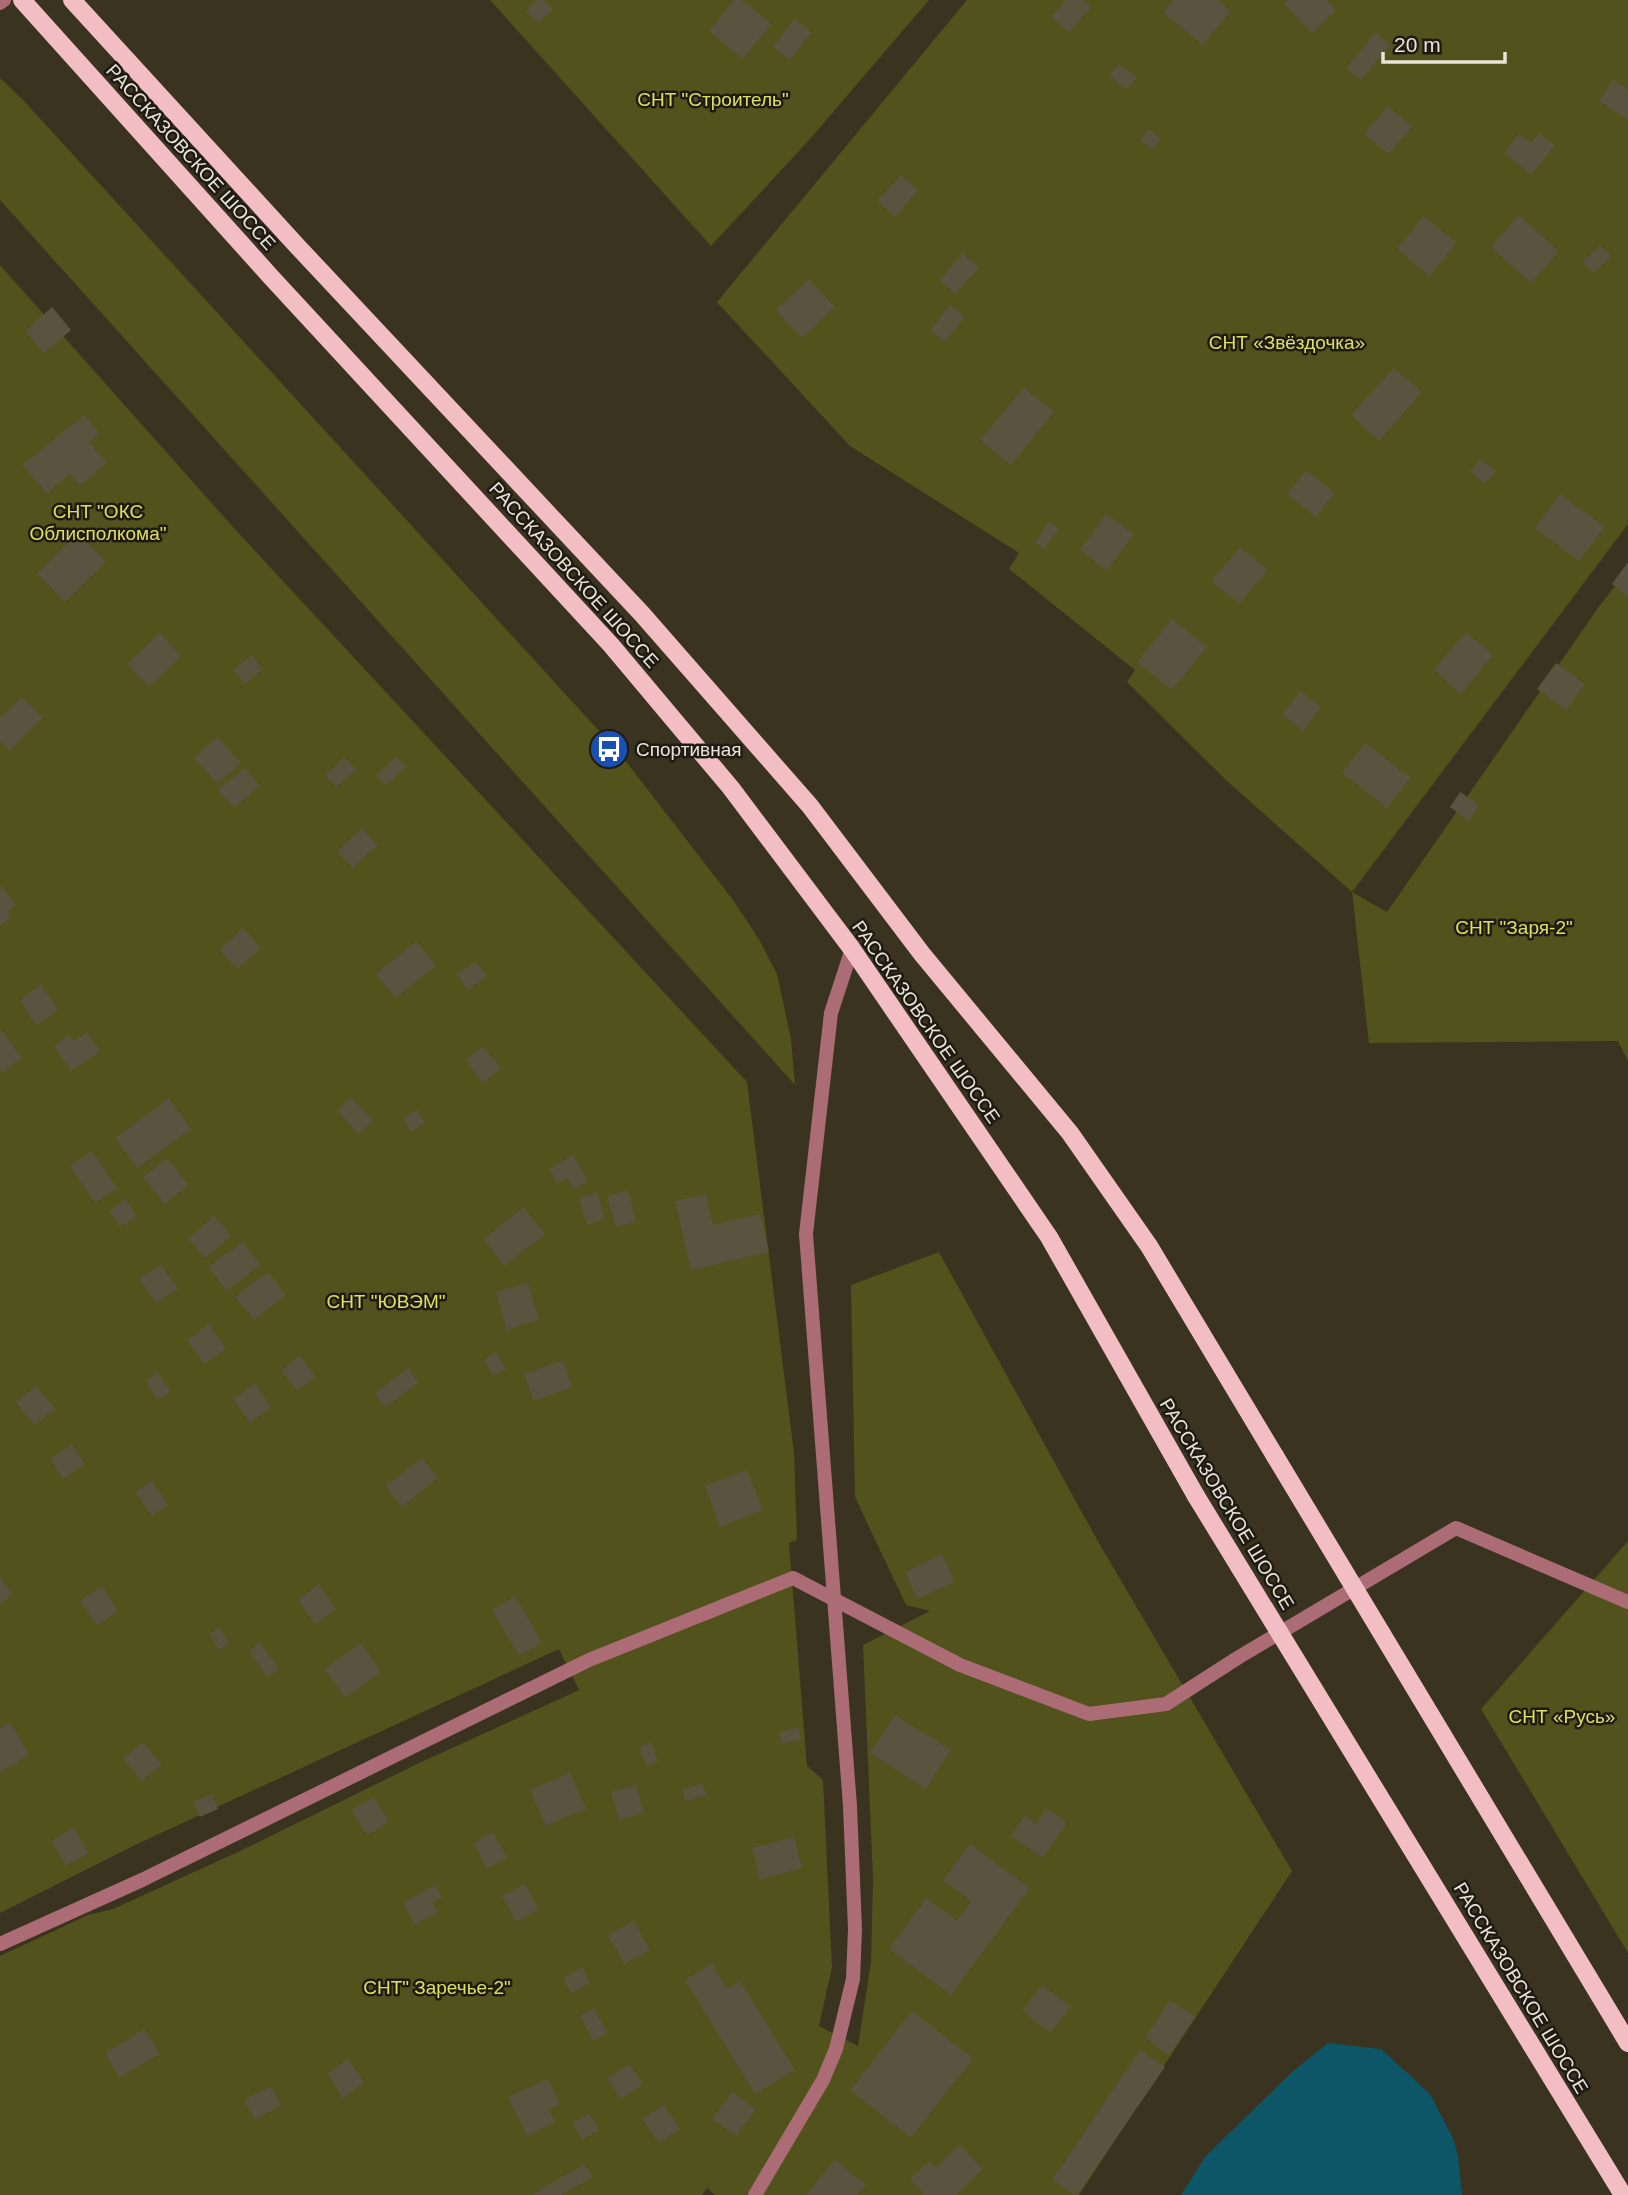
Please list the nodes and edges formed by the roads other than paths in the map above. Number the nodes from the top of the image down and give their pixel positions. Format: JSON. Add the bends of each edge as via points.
{"nodes":[{"id":1,"x":4,"y":0,"type":"edge"},
{"id":2,"x":22,"y":0,"type":"edge"},
{"id":3,"x":72,"y":0,"type":"edge"},
{"id":4,"x":0,"y":4,"type":"edge"},
{"id":5,"x":852,"y":949,"type":"junction"},
{"id":6,"x":834,"y":1597,"type":"junction"},
{"id":7,"x":1628,"y":1602,"type":"edge"},
{"id":8,"x":0,"y":1944,"type":"edge"},
{"id":9,"x":1628,"y":2043,"type":"edge"},
{"id":10,"x":755,"y":2195,"type":"edge"},
{"id":11,"x":1623,"y":2195,"type":"edge"}],
"edges":[{"from":1,"to":4,"type":"street"},
{"from":2,"to":5,"type":"main road","name":"РАССКАЗОВСКОЕ ШОССЕ","via":[[611,645],[732,788]]},
{"from":3,"to":9,"type":"main road","name":"РАССКАЗОВСКОЕ ШОССЕ","bridge":true,"via":[[642,614],[810,806],[922,954],[1070,1133],[1149,1246]]},
{"from":5,"to":6,"type":"street","via":[[831,1013],[806,1234]]},
{"from":5,"to":11,"type":"main road","name":"РАССКАЗОВСКОЕ ШОССЕ","bridge":true,"via":[[1049,1237],[1196,1496]]},
{"from":6,"to":7,"type":"street","via":[[960,1665],[1088,1714],[1166,1704],[1456,1528]]},
{"from":6,"to":8,"type":"street","via":[[793,1578],[589,1660],[142,1880]]},
{"from":6,"to":10,"type":"street","via":[[850,1805],[853,1979],[836,2049],[823,2080]]}]}
